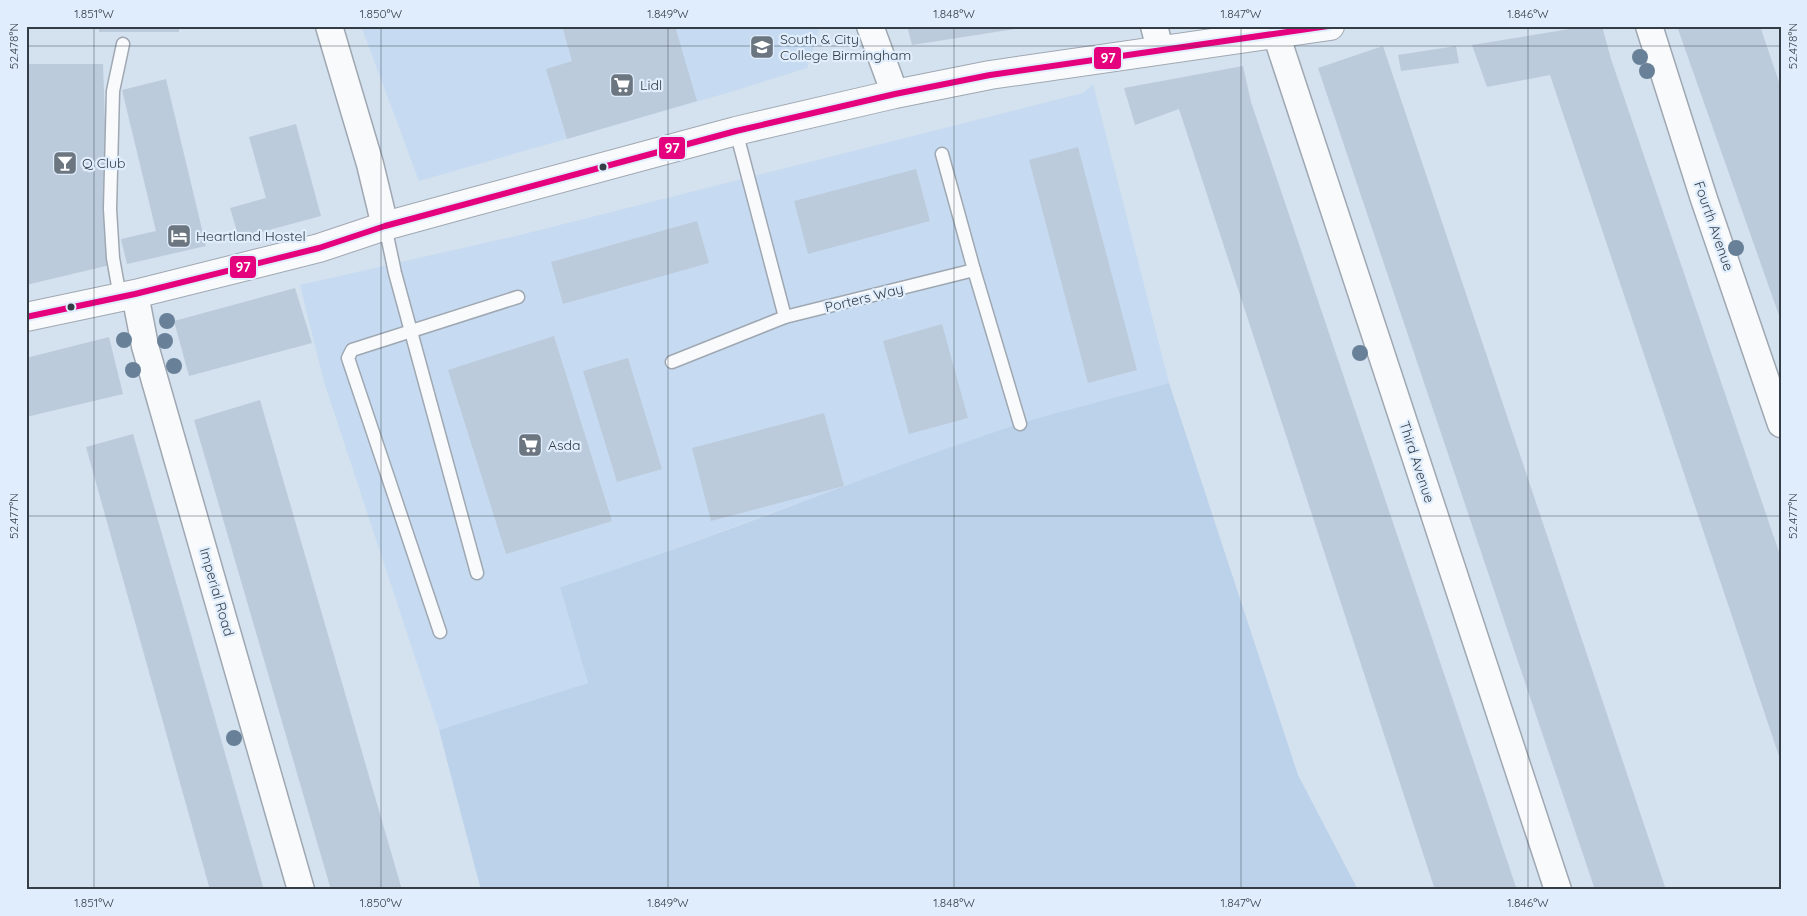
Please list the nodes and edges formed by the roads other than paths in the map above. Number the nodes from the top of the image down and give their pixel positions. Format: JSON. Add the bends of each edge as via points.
{"nodes":[{"id":1,"x":329,"y":26,"type":"edge"},
{"id":2,"x":870,"y":26,"type":"edge"},
{"id":3,"x":1330,"y":26,"type":"edge"},
{"id":4,"x":1649,"y":26,"type":"edge"},
{"id":5,"x":1276,"y":34,"type":"junction"},
{"id":6,"x":1157,"y":38,"type":"edge"},
{"id":7,"x":122,"y":44,"type":"dead end"},
{"id":8,"x":895,"y":94,"type":"junction"},
{"id":9,"x":736,"y":131,"type":"junction"},
{"id":10,"x":942,"y":154,"type":"dead end"},
{"id":11,"x":385,"y":226,"type":"junction"},
{"id":12,"x":974,"y":270,"type":"junction"},
{"id":13,"x":127,"y":295,"type":"junction"},
{"id":14,"x":518,"y":297,"type":"dead end"},
{"id":15,"x":26,"y":317,"type":"edge"},
{"id":16,"x":785,"y":318,"type":"junction"},
{"id":17,"x":411,"y":332,"type":"junction"},
{"id":18,"x":672,"y":362,"type":"dead end"},
{"id":19,"x":1020,"y":424,"type":"dead end"},
{"id":20,"x":1781,"y":424,"type":"edge"},
{"id":21,"x":478,"y":573,"type":"dead end"},
{"id":22,"x":440,"y":632,"type":"dead end"},
{"id":23,"x":302,"y":890,"type":"edge"},
{"id":24,"x":1558,"y":890,"type":"edge"}],
"edges":[{"from":1,"to":11,"type":"street"},
{"from":2,"to":8,"type":"street"},
{"from":3,"to":5,"type":"main road"},
{"from":4,"to":20,"type":"street","name":"Fourth Avenue"},
{"from":5,"to":6,"type":"main road"},
{"from":5,"to":24,"type":"street","name":"Third Avenue"},
{"from":6,"to":8,"type":"main road"},
{"from":7,"to":13,"type":"lane","via":[[113,91],[110,210],[113,258]]},
{"from":8,"to":9,"type":"main road"},
{"from":9,"to":11,"type":"main road"},
{"from":9,"to":16,"type":"lane"},
{"from":10,"to":12,"type":"lane"},
{"from":11,"to":13,"type":"main road","via":[[319,248]]},
{"from":11,"to":17,"type":"lane"},
{"from":12,"to":16,"type":"lane","name":"Porters Way"},
{"from":12,"to":19,"type":"lane"},
{"from":13,"to":15,"type":"main road"},
{"from":13,"to":23,"type":"street","name":"Imperial Road","via":[[146,346]]},
{"from":14,"to":17,"type":"lane"},
{"from":16,"to":18,"type":"lane","name":"Porters Way"},
{"from":17,"to":21,"type":"lane"},
{"from":17,"to":22,"type":"lane","via":[[352,350],[348,358]]}]}
